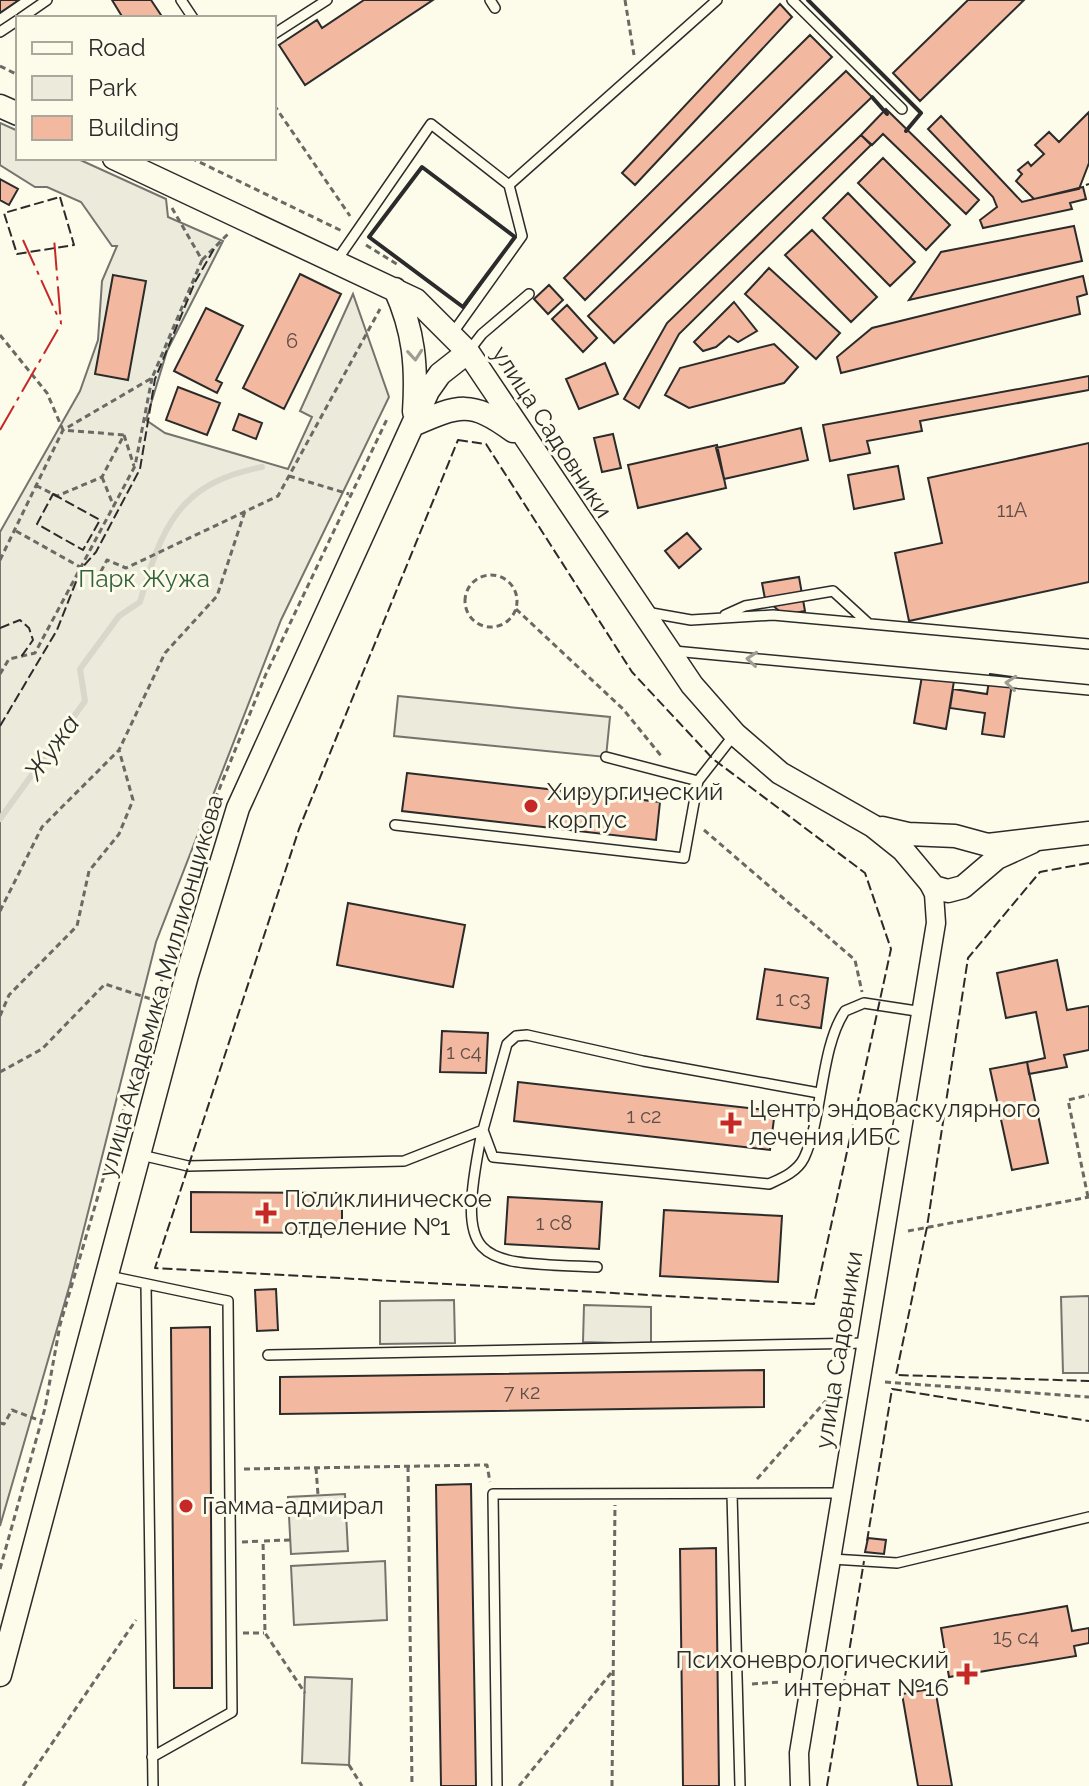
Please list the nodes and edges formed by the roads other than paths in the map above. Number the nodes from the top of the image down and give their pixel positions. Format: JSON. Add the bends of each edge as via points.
{"nodes":[{"id":1,"x":47,"y":0,"type":"edge"},
{"id":2,"x":327,"y":0,"type":"edge"},
{"id":3,"x":717,"y":0,"type":"edge"},
{"id":4,"x":792,"y":0,"type":"edge"},
{"id":5,"x":23,"y":16,"type":"edge"},
{"id":6,"x":276,"y":33,"type":"edge"},
{"id":7,"x":902,"y":109,"type":"dead end"},
{"id":8,"x":118,"y":160,"type":"edge"},
{"id":9,"x":509,"y":185,"type":"junction"},
{"id":10,"x":337,"y":260,"type":"junction"},
{"id":11,"x":393,"y":286,"type":"junction"},
{"id":12,"x":529,"y":294,"type":"dead end"},
{"id":13,"x":452,"y":334,"type":"junction"},
{"id":14,"x":468,"y":352,"type":"junction"},
{"id":15,"x":413,"y":425,"type":"junction"},
{"id":16,"x":528,"y":442,"type":"junction"},
{"id":17,"x":639,"y":611,"type":"junction"},
{"id":18,"x":718,"y":618,"type":"junction"},
{"id":19,"x":869,"y":624,"type":"junction"},
{"id":20,"x":1089,"y":644,"type":"edge"},
{"id":21,"x":667,"y":651,"type":"junction"},
{"id":22,"x":1089,"y":690,"type":"edge"},
{"id":23,"x":735,"y":734,"type":"junction"},
{"id":24,"x":606,"y":757,"type":"dead end"},
{"id":25,"x":698,"y":781,"type":"junction"},
{"id":26,"x":395,"y":825,"type":"dead end"},
{"id":27,"x":873,"y":826,"type":"junction"},
{"id":28,"x":1089,"y":833,"type":"edge"},
{"id":29,"x":939,"y":836,"type":"junction"},
{"id":30,"x":962,"y":838,"type":"junction"},
{"id":31,"x":1032,"y":842,"type":"junction"},
{"id":32,"x":926,"y":879,"type":"junction"},
{"id":33,"x":967,"y":884,"type":"junction"},
{"id":34,"x":936,"y":923,"type":"junction"},
{"id":35,"x":923,"y":1012,"type":"junction"},
{"id":36,"x":819,"y":1093,"type":"junction"},
{"id":37,"x":483,"y":1130,"type":"junction"},
{"id":38,"x":138,"y":1154,"type":"junction"},
{"id":39,"x":597,"y":1267,"type":"dead end"},
{"id":40,"x":105,"y":1275,"type":"junction"},
{"id":41,"x":146,"y":1284,"type":"junction"},
{"id":42,"x":867,"y":1343,"type":"junction"},
{"id":43,"x":268,"y":1355,"type":"dead end"},
{"id":44,"x":842,"y":1493,"type":"junction"},
{"id":45,"x":734,"y":1494,"type":"junction"},
{"id":46,"x":1089,"y":1517,"type":"edge"},
{"id":47,"x":832,"y":1559,"type":"junction"},
{"id":48,"x":0,"y":1675,"type":"edge"},
{"id":49,"x":152,"y":1757,"type":"junction"},
{"id":50,"x":153,"y":1786,"type":"edge"},
{"id":51,"x":497,"y":1786,"type":"edge"},
{"id":52,"x":740,"y":1786,"type":"edge"},
{"id":53,"x":800,"y":1786,"type":"edge"}],
"edges":[{"from":1,"to":5,"type":"lane"},
{"from":2,"to":6,"type":"lane"},
{"from":3,"to":9,"type":"lane"},
{"from":4,"to":7,"type":"lane"},
{"from":8,"to":10,"type":"street","name":"улица Садовники"},
{"from":9,"to":10,"type":"lane","via":[[431,124]]},
{"from":9,"to":13,"type":"lane","via":[[522,236]]},
{"from":10,"to":11,"type":"street","name":"улица Садовники"},
{"from":11,"to":13,"type":"street","name":"улица Садовники"},
{"from":11,"to":15,"type":"street","one_way":true,"via":[[416,354]]},
{"from":12,"to":14,"type":"lane"},
{"from":13,"to":14,"type":"street","name":"улица Садовники"},
{"from":14,"to":15,"type":"street","name":"улица Академика Миллионщикова","via":[[440,374]]},
{"from":14,"to":16,"type":"street","name":"улица Садовники"},
{"from":15,"to":16,"type":"street","via":[[470,407],[482,409]]},
{"from":15,"to":38,"type":"street","name":"улица Академика Миллионщикова","via":[[238,808]]},
{"from":16,"to":17,"type":"street","name":"улица Садовники"},
{"from":17,"to":18,"type":"lane","via":[[691,620]]},
{"from":17,"to":21,"type":"street","name":"улица Садовники"},
{"from":18,"to":19,"type":"lane","via":[[773,615]]},
{"from":18,"to":19,"type":"lane","via":[[745,606],[833,591]]},
{"from":19,"to":20,"type":"lane"},
{"from":22,"to":21,"type":"lane","one_way":true},
{"from":21,"to":23,"type":"street","name":"улица Садовники"},
{"from":23,"to":25,"type":"lane"},
{"from":23,"to":27,"type":"street","name":"улица Садовники","via":[[780,773]]},
{"from":24,"to":25,"type":"lane"},
{"from":25,"to":26,"type":"lane","via":[[684,858]]},
{"from":27,"to":29,"type":"street","name":"улица Садовники"},
{"from":27,"to":32,"type":"street","name":"улица Садовники","via":[[903,850]]},
{"from":28,"to":31,"type":"street"},
{"from":29,"to":30,"type":"street","name":"улица Садовники"},
{"from":29,"to":32,"type":"street","name":"улица Садовники","via":[[922,852]]},
{"from":30,"to":31,"type":"street","name":"улица Садовники","via":[[988,845]]},
{"from":30,"to":33,"type":"street","via":[[976,858]]},
{"from":31,"to":33,"type":"street","via":[[997,858]]},
{"from":32,"to":33,"type":"street","via":[[948,891]]},
{"from":32,"to":34,"type":"street","name":"улица Садовники","via":[[934,894]]},
{"from":33,"to":34,"type":"street","name":"улица Садовники"},
{"from":34,"to":35,"type":"street","name":"улица Садовники"},
{"from":35,"to":36,"type":"lane","via":[[864,1003],[851,1007],[841,1017]]},
{"from":35,"to":42,"type":"street","name":"улица Садовники"},
{"from":36,"to":37,"type":"lane","via":[[516,1036],[507,1044]]},
{"from":36,"to":37,"type":"lane","via":[[804,1159],[789,1175],[769,1184],[493,1157]]},
{"from":37,"to":38,"type":"lane","via":[[404,1161],[188,1166]]},
{"from":37,"to":39,"type":"lane","via":[[469,1197],[472,1228],[486,1253],[513,1263]]},
{"from":38,"to":40,"type":"street","name":"улица Академика Миллионщикова"},
{"from":40,"to":41,"type":"lane"},
{"from":40,"to":48,"type":"street","name":"улица Академика Миллионщикова"},
{"from":41,"to":49,"type":"lane"},
{"from":41,"to":49,"type":"lane","via":[[228,1301],[232,1712]]},
{"from":42,"to":43,"type":"lane"},
{"from":42,"to":44,"type":"street","name":"улица Садовники"},
{"from":44,"to":45,"type":"lane"},
{"from":44,"to":47,"type":"street","name":"улица Садовники"},
{"from":45,"to":51,"type":"lane","via":[[493,1494]]},
{"from":45,"to":52,"type":"lane"},
{"from":46,"to":47,"type":"lane","via":[[897,1563]]},
{"from":47,"to":53,"type":"street","name":"улица Садовники","via":[[799,1753]]},
{"from":49,"to":50,"type":"lane"}]}
